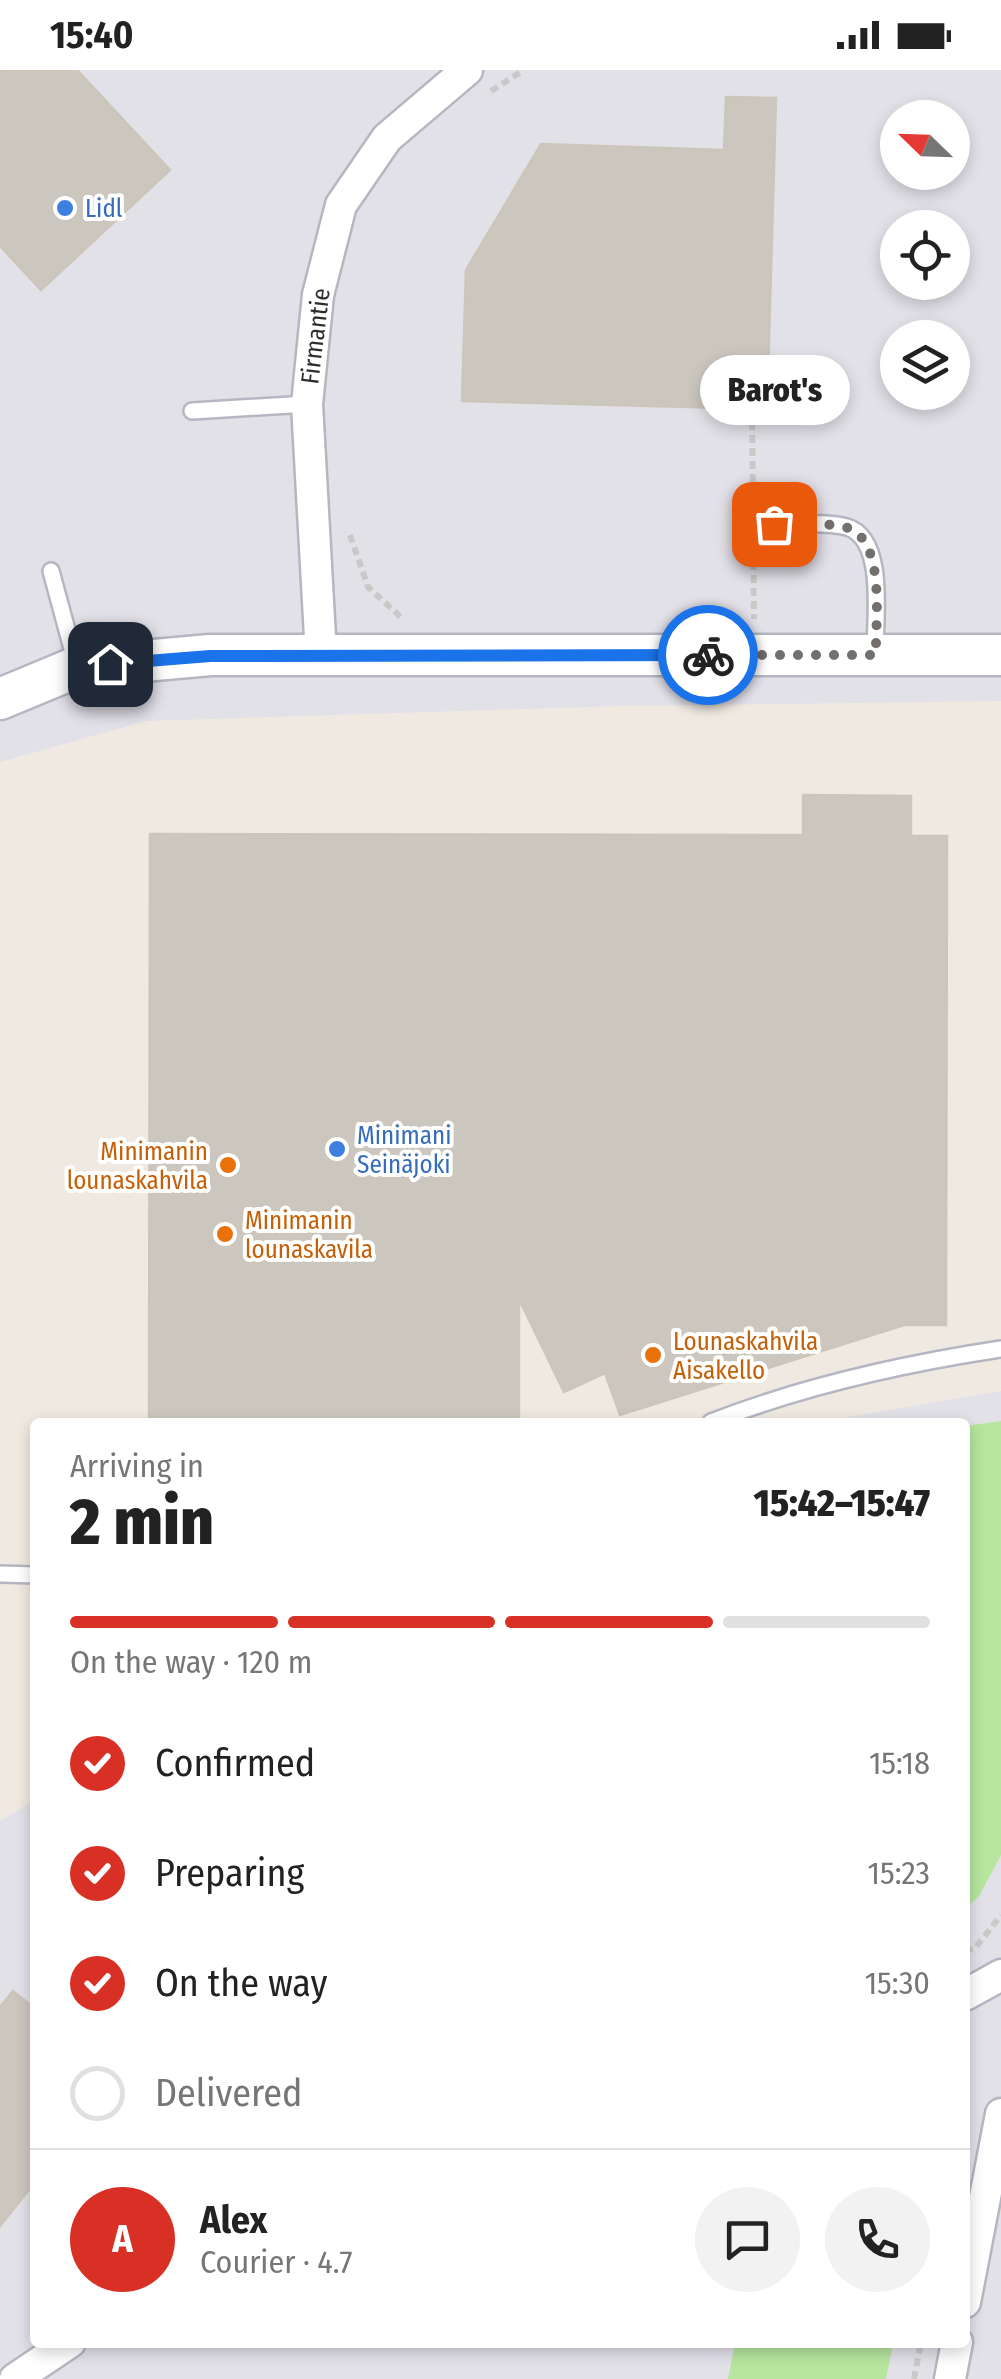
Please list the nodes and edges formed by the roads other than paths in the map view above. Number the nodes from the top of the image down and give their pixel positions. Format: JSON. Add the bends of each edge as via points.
{"nodes":[{"id":1,"x":467,"y":70,"type":"edge"},
{"id":2,"x":307,"y":404,"type":"junction"},
{"id":3,"x":192,"y":411,"type":"dead end"},
{"id":4,"x":774,"y":524,"type":"dead end"},
{"id":5,"x":51,"y":571,"type":"dead end"},
{"id":6,"x":321,"y":655,"type":"junction"},
{"id":7,"x":876,"y":655,"type":"junction"},
{"id":8,"x":1001,"y":655,"type":"edge"},
{"id":9,"x":77,"y":666,"type":"junction"},
{"id":10,"x":0,"y":699,"type":"edge"},
{"id":11,"x":1001,"y":1348,"type":"edge"},
{"id":12,"x":721,"y":1418,"type":"edge"},
{"id":13,"x":0,"y":1574,"type":"edge"},
{"id":14,"x":30,"y":1575,"type":"edge"},
{"id":15,"x":1001,"y":1975,"type":"edge"},
{"id":16,"x":970,"y":1993,"type":"edge"},
{"id":17,"x":1001,"y":2114,"type":"edge"},
{"id":18,"x":970,"y":2276,"type":"edge"},
{"id":19,"x":61,"y":2348,"type":"edge"},
{"id":20,"x":956,"y":2348,"type":"edge"},
{"id":21,"x":15,"y":2379,"type":"edge"},
{"id":22,"x":950,"y":2379,"type":"edge"}],
"edges":[{"from":1,"to":2,"type":"street","name":"Firmantie","via":[[388,138],[341,206],[318,295]]},
{"from":2,"to":3,"type":"lane"},
{"from":2,"to":6,"type":"street","name":"Firmantie"},
{"from":4,"to":7,"type":"lane","via":[[847,527],[866,538],[874,558]]},
{"from":5,"to":9,"type":"lane"},
{"from":6,"to":7,"type":"street"},
{"from":6,"to":9,"type":"street"},
{"from":7,"to":8,"type":"street"},
{"from":9,"to":10,"type":"street"},
{"from":11,"to":12,"type":"lane","via":[[914,1362]]},
{"from":13,"to":14,"type":"lane"},
{"from":15,"to":16,"type":"street"},
{"from":17,"to":18,"type":"street"},
{"from":19,"to":21,"type":"street"},
{"from":20,"to":22,"type":"street"}]}
